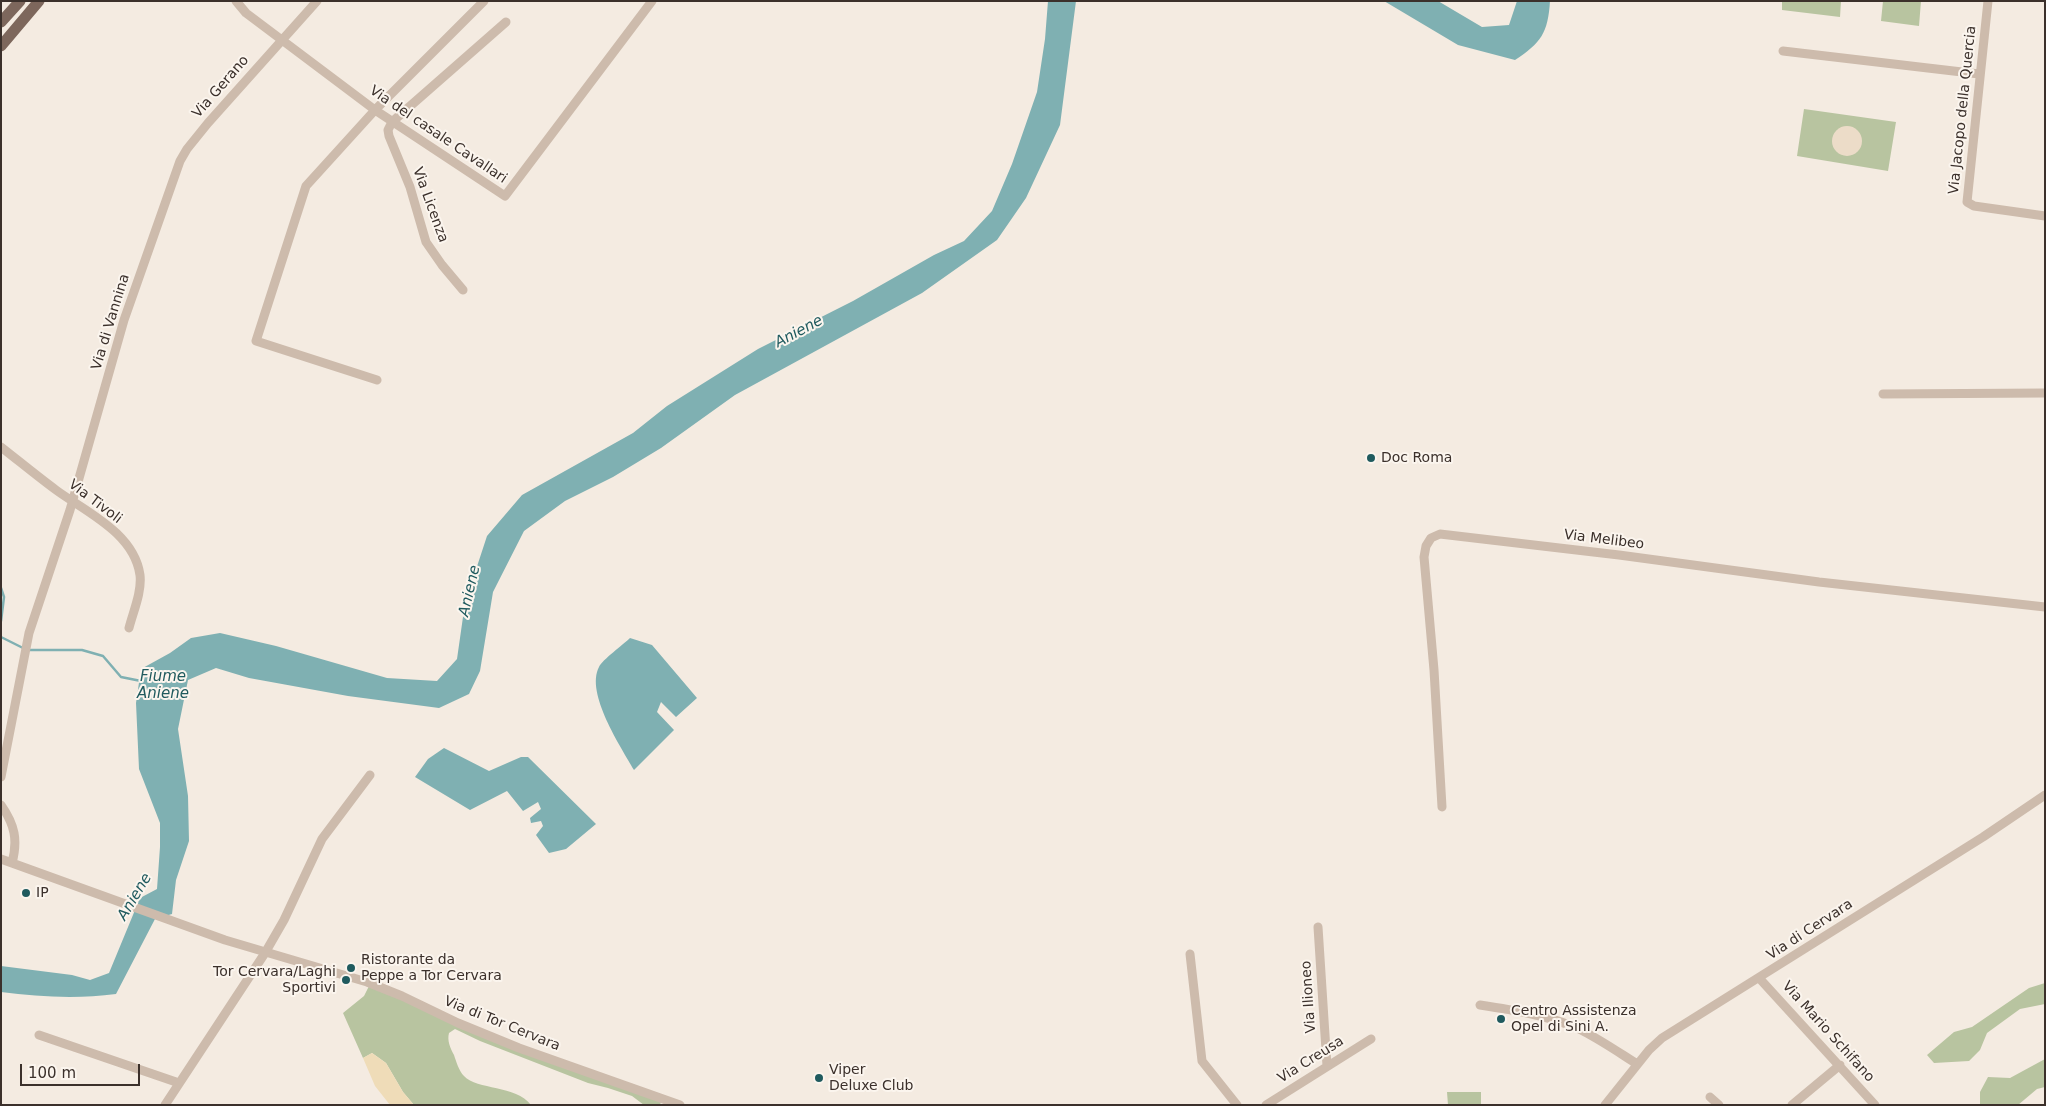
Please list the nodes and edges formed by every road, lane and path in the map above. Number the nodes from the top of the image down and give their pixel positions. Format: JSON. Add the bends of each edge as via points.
{"nodes":[{"id":1,"x":20,"y":1,"type":"edge"},
{"id":2,"x":39,"y":1,"type":"edge"},
{"id":3,"x":236,"y":1,"type":"edge"},
{"id":4,"x":317,"y":1,"type":"edge"},
{"id":5,"x":484,"y":1,"type":"edge"},
{"id":6,"x":652,"y":1,"type":"edge"},
{"id":7,"x":1988,"y":1,"type":"edge"},
{"id":8,"x":2,"y":19,"type":"edge"},
{"id":9,"x":506,"y":22,"type":"dead end"},
{"id":10,"x":281,"y":40,"type":"junction"},
{"id":11,"x":1,"y":46,"type":"edge"},
{"id":12,"x":1782,"y":50,"type":"dead end"},
{"id":13,"x":1979,"y":74,"type":"junction"},
{"id":14,"x":375,"y":110,"type":"junction"},
{"id":15,"x":392,"y":122,"type":"junction"},
{"id":16,"x":183,"y":154,"type":"joint"},
{"id":17,"x":2045,"y":216,"type":"edge"},
{"id":18,"x":463,"y":290,"type":"dead end"},
{"id":19,"x":377,"y":380,"type":"dead end"},
{"id":20,"x":2045,"y":393,"type":"edge"},
{"id":21,"x":1883,"y":394,"type":"dead end"},
{"id":22,"x":1,"y":447,"type":"edge"},
{"id":23,"x":72,"y":501,"type":"junction"},
{"id":24,"x":2045,"y":607,"type":"edge"},
{"id":25,"x":129,"y":628,"type":"dead end"},
{"id":26,"x":370,"y":775,"type":"dead end"},
{"id":27,"x":1,"y":777,"type":"edge"},
{"id":28,"x":2045,"y":795,"type":"edge"},
{"id":29,"x":1,"y":805,"type":"edge"},
{"id":30,"x":1442,"y":807,"type":"dead end"},
{"id":31,"x":1,"y":859,"type":"edge"},
{"id":32,"x":12,"y":863,"type":"junction"},
{"id":33,"x":1318,"y":927,"type":"dead end"},
{"id":34,"x":265,"y":953,"type":"junction"},
{"id":35,"x":1190,"y":954,"type":"dead end"},
{"id":36,"x":1760,"y":979,"type":"junction"},
{"id":37,"x":1480,"y":1005,"type":"dead end"},
{"id":38,"x":39,"y":1035,"type":"dead end"},
{"id":39,"x":1371,"y":1039,"type":"dead end"},
{"id":40,"x":1637,"y":1064,"type":"junction"},
{"id":41,"x":1840,"y":1065,"type":"junction"},
{"id":42,"x":1327,"y":1066,"type":"junction"},
{"id":43,"x":180,"y":1083,"type":"junction"},
{"id":44,"x":1710,"y":1097,"type":"dead end"},
{"id":45,"x":674,"y":1104,"type":"edge"},
{"id":46,"x":165,"y":1105,"type":"edge"},
{"id":47,"x":1237,"y":1105,"type":"edge"},
{"id":48,"x":1266,"y":1105,"type":"edge"},
{"id":49,"x":1605,"y":1105,"type":"edge"},
{"id":50,"x":1719,"y":1105,"type":"edge"},
{"id":51,"x":1792,"y":1105,"type":"edge"},
{"id":52,"x":1875,"y":1105,"type":"edge"}],
"edges":[{"from":1,"to":8,"type":"main road"},
{"from":2,"to":11,"type":"main road"},
{"from":3,"to":10,"type":"street","name":"Via del casale Cavallari","via":[[246,13]]},
{"from":4,"to":10,"type":"street"},
{"from":5,"to":14,"type":"street"},
{"from":6,"to":15,"type":"street","name":"Via del casale Cavallari","via":[[505,196]]},
{"from":7,"to":13,"type":"street","name":"Via Jacopo della Quercia"},
{"from":9,"to":15,"type":"street"},
{"from":10,"to":14,"type":"street","name":"Via del casale Cavallari"},
{"from":10,"to":16,"type":"street","name":"Via Gerano"},
{"from":12,"to":13,"type":"street"},
{"from":13,"to":17,"type":"street","name":"Via Jacopo della Quercia","via":[[1967,202],[1974,206]]},
{"from":14,"to":15,"type":"street","name":"Via del casale Cavallari"},
{"from":14,"to":19,"type":"street","via":[[306,186],[256,342]]},
{"from":15,"to":18,"type":"street","name":"Via Licenza","via":[[389,136],[410,187],[426,242]]},
{"from":16,"to":23,"type":"street","name":"Via di Vannina","via":[[124,320]]},
{"from":20,"to":21,"type":"street"},
{"from":22,"to":23,"type":"street","name":"Via Tivoli"},
{"from":23,"to":25,"type":"street","name":"Via Tivoli","via":[[103,522],[134,556],[140,579]]},
{"from":23,"to":27,"type":"street","name":"Via di Vannina","via":[[29,633]]},
{"from":24,"to":30,"type":"street","name":"Via Melibeo","via":[[1440,534],[1431,538],[1424,558]]},
{"from":26,"to":34,"type":"street","via":[[322,839]]},
{"from":28,"to":36,"type":"street","name":"Via di Cervara"},
{"from":29,"to":32,"type":"street","via":[[16,841]]},
{"from":31,"to":32,"type":"street"},
{"from":32,"to":34,"type":"street","name":"Via di Tor Cervara"},
{"from":33,"to":42,"type":"street","name":"Via Ilioneo"},
{"from":34,"to":43,"type":"street"},
{"from":34,"to":45,"type":"street","name":"Via di Tor Cervara","via":[[368,982],[458,1024]]},
{"from":35,"to":47,"type":"street","via":[[1202,1061]]},
{"from":36,"to":40,"type":"street","name":"Via di Cervara","via":[[1662,1038]]},
{"from":36,"to":41,"type":"street","name":"Via Mario Schifano"},
{"from":37,"to":40,"type":"street","via":[[1528,1012],[1562,1022]]},
{"from":38,"to":43,"type":"street"},
{"from":39,"to":42,"type":"street","name":"Via Creusa"},
{"from":40,"to":49,"type":"street","name":"Via di Cervara"},
{"from":41,"to":51,"type":"street"},
{"from":41,"to":52,"type":"street","name":"Via Mario Schifano"},
{"from":42,"to":48,"type":"street","name":"Via Creusa"},
{"from":43,"to":46,"type":"street"},
{"from":44,"to":50,"type":"street"}]}
